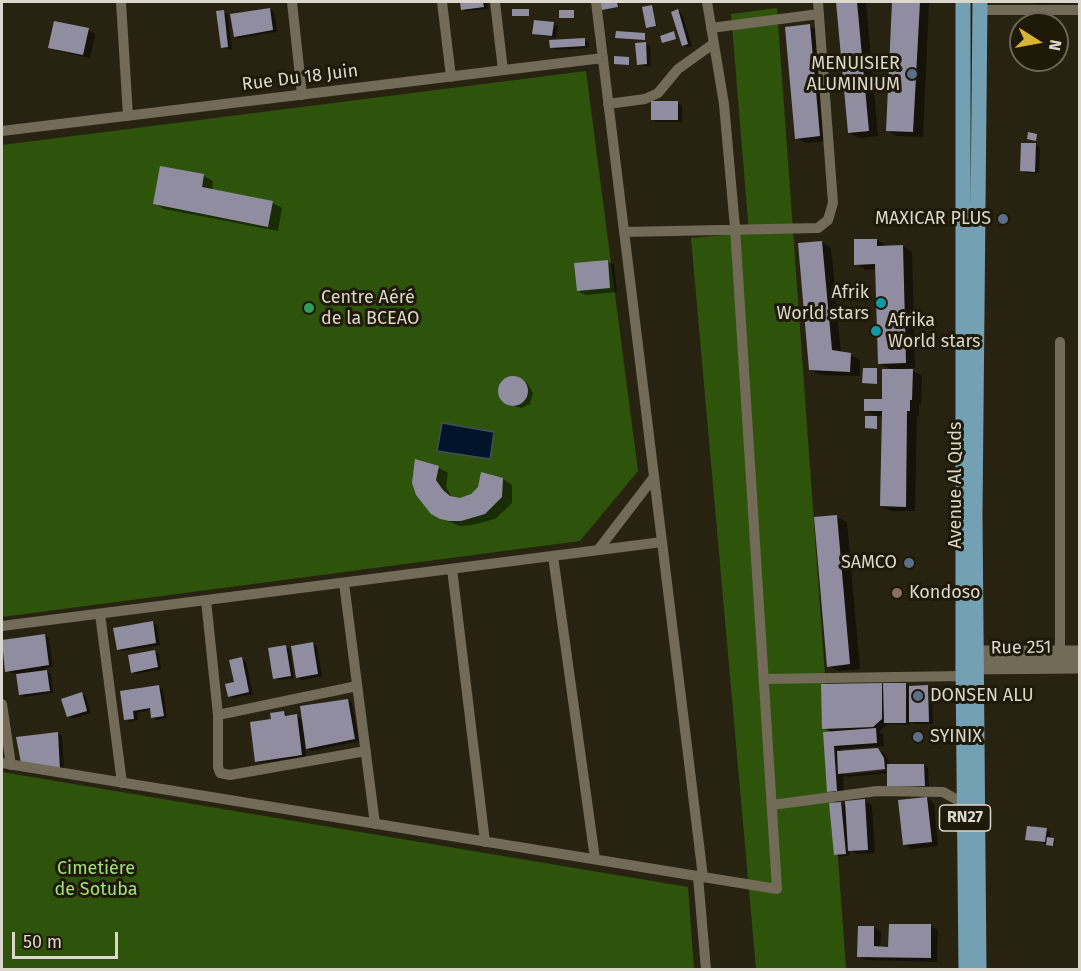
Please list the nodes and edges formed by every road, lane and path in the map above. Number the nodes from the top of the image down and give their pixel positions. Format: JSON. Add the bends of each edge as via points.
{"nodes":[{"id":1,"x":121,"y":2,"type":"edge"},
{"id":2,"x":292,"y":2,"type":"edge"},
{"id":3,"x":442,"y":2,"type":"edge"},
{"id":4,"x":495,"y":2,"type":"edge"},
{"id":5,"x":596,"y":2,"type":"edge"},
{"id":6,"x":707,"y":2,"type":"edge"},
{"id":7,"x":818,"y":2,"type":"edge"},
{"id":8,"x":963,"y":2,"type":"edge"},
{"id":9,"x":980,"y":6,"type":"edge"},
{"id":10,"x":1080,"y":10,"type":"edge"},
{"id":11,"x":819,"y":14,"type":"junction"},
{"id":12,"x":711,"y":28,"type":"junction"},
{"id":13,"x":713,"y":44,"type":"junction"},
{"id":14,"x":603,"y":58,"type":"junction"},
{"id":15,"x":503,"y":70,"type":"junction"},
{"id":16,"x":451,"y":77,"type":"junction"},
{"id":17,"x":302,"y":95,"type":"junction"},
{"id":18,"x":608,"y":104,"type":"junction"},
{"id":19,"x":128,"y":116,"type":"junction"},
{"id":20,"x":2,"y":131,"type":"edge"},
{"id":21,"x":735,"y":228,"type":"junction"},
{"id":22,"x":624,"y":232,"type":"junction"},
{"id":23,"x":1060,"y":342,"type":"dead end"},
{"id":24,"x":654,"y":477,"type":"junction"},
{"id":25,"x":662,"y":542,"type":"junction"},
{"id":26,"x":598,"y":550,"type":"junction"},
{"id":27,"x":552,"y":556,"type":"junction"},
{"id":28,"x":452,"y":569,"type":"junction"},
{"id":29,"x":344,"y":583,"type":"junction"},
{"id":30,"x":206,"y":600,"type":"junction"},
{"id":31,"x":100,"y":614,"type":"junction"},
{"id":32,"x":2,"y":626,"type":"edge"},
{"id":33,"x":1060,"y":653,"type":"junction"},
{"id":34,"x":1080,"y":653,"type":"edge"},
{"id":35,"x":968,"y":664,"type":"junction"},
{"id":36,"x":1080,"y":666,"type":"edge"},
{"id":37,"x":764,"y":678,"type":"junction"},
{"id":38,"x":357,"y":686,"type":"junction"},
{"id":39,"x":2,"y":704,"type":"edge"},
{"id":40,"x":218,"y":715,"type":"junction"},
{"id":41,"x":366,"y":751,"type":"junction"},
{"id":42,"x":6,"y":764,"type":"edge"},
{"id":43,"x":122,"y":783,"type":"junction"},
{"id":44,"x":965,"y":804,"type":"junction"},
{"id":45,"x":772,"y":805,"type":"junction"},
{"id":46,"x":375,"y":824,"type":"junction"},
{"id":47,"x":485,"y":842,"type":"junction"},
{"id":48,"x":595,"y":859,"type":"junction"},
{"id":49,"x":700,"y":877,"type":"junction"},
{"id":50,"x":706,"y":969,"type":"edge"},
{"id":51,"x":966,"y":969,"type":"edge"},
{"id":52,"x":979,"y":969,"type":"edge"}],
"edges":[{"from":1,"to":19,"type":"street"},
{"from":2,"to":17,"type":"street"},
{"from":3,"to":16,"type":"street"},
{"from":4,"to":15,"type":"street"},
{"from":5,"to":14,"type":"street"},
{"from":6,"to":12,"type":"street"},
{"from":7,"to":11,"type":"street"},
{"from":8,"to":35,"type":"main road","name":"Avenue Al Quds","number":"RN27"},
{"from":9,"to":10,"type":"street"},
{"from":9,"to":35,"type":"main road","name":"Avenue Al Quds","number":"RN27"},
{"from":11,"to":12,"type":"street"},
{"from":11,"to":21,"type":"street","via":[[833,203],[828,220],[818,228]]},
{"from":12,"to":13,"type":"street"},
{"from":13,"to":18,"type":"street","via":[[678,69],[658,93],[645,99]]},
{"from":13,"to":21,"type":"street","via":[[724,104]]},
{"from":14,"to":15,"type":"street","name":"Rue Du 18 Juin"},
{"from":14,"to":18,"type":"street"},
{"from":15,"to":16,"type":"street","name":"Rue Du 18 Juin"},
{"from":16,"to":17,"type":"street","name":"Rue Du 18 Juin"},
{"from":17,"to":19,"type":"street","name":"Rue Du 18 Juin"},
{"from":18,"to":22,"type":"street"},
{"from":19,"to":20,"type":"street","name":"Rue Du 18 Juin"},
{"from":21,"to":22,"type":"street"},
{"from":21,"to":37,"type":"street"},
{"from":22,"to":24,"type":"street"},
{"from":23,"to":33,"type":"street"},
{"from":24,"to":25,"type":"street"},
{"from":24,"to":26,"type":"street"},
{"from":25,"to":26,"type":"street"},
{"from":25,"to":49,"type":"street"},
{"from":26,"to":27,"type":"street"},
{"from":27,"to":28,"type":"street"},
{"from":27,"to":48,"type":"street"},
{"from":28,"to":29,"type":"street"},
{"from":28,"to":47,"type":"street"},
{"from":29,"to":30,"type":"street"},
{"from":29,"to":38,"type":"street"},
{"from":30,"to":31,"type":"street"},
{"from":30,"to":40,"type":"street"},
{"from":31,"to":32,"type":"street"},
{"from":31,"to":43,"type":"street"},
{"from":33,"to":34,"type":"main road","name":"Rue 251"},
{"from":33,"to":35,"type":"main road","name":"Rue 251"},
{"from":35,"to":36,"type":"main road","name":"Rue 251"},
{"from":35,"to":37,"type":"street"},
{"from":35,"to":44,"type":"main road","name":"Avenue Al Quds","number":"RN27"},
{"from":35,"to":52,"type":"main road","name":"Avenue Al Quds","number":"RN27"},
{"from":37,"to":45,"type":"street"},
{"from":38,"to":40,"type":"street"},
{"from":38,"to":41,"type":"street"},
{"from":39,"to":42,"type":"street"},
{"from":40,"to":41,"type":"street","via":[[220,772],[230,774]]},
{"from":41,"to":46,"type":"street"},
{"from":42,"to":43,"type":"street"},
{"from":43,"to":46,"type":"street"},
{"from":44,"to":45,"type":"street","via":[[943,792],[877,791]]},
{"from":44,"to":51,"type":"main road","name":"Avenue Al Quds","number":"RN27"},
{"from":45,"to":49,"type":"street","via":[[777,889]]},
{"from":46,"to":47,"type":"street"},
{"from":47,"to":48,"type":"street"},
{"from":48,"to":49,"type":"street"},
{"from":49,"to":50,"type":"street"}]}
